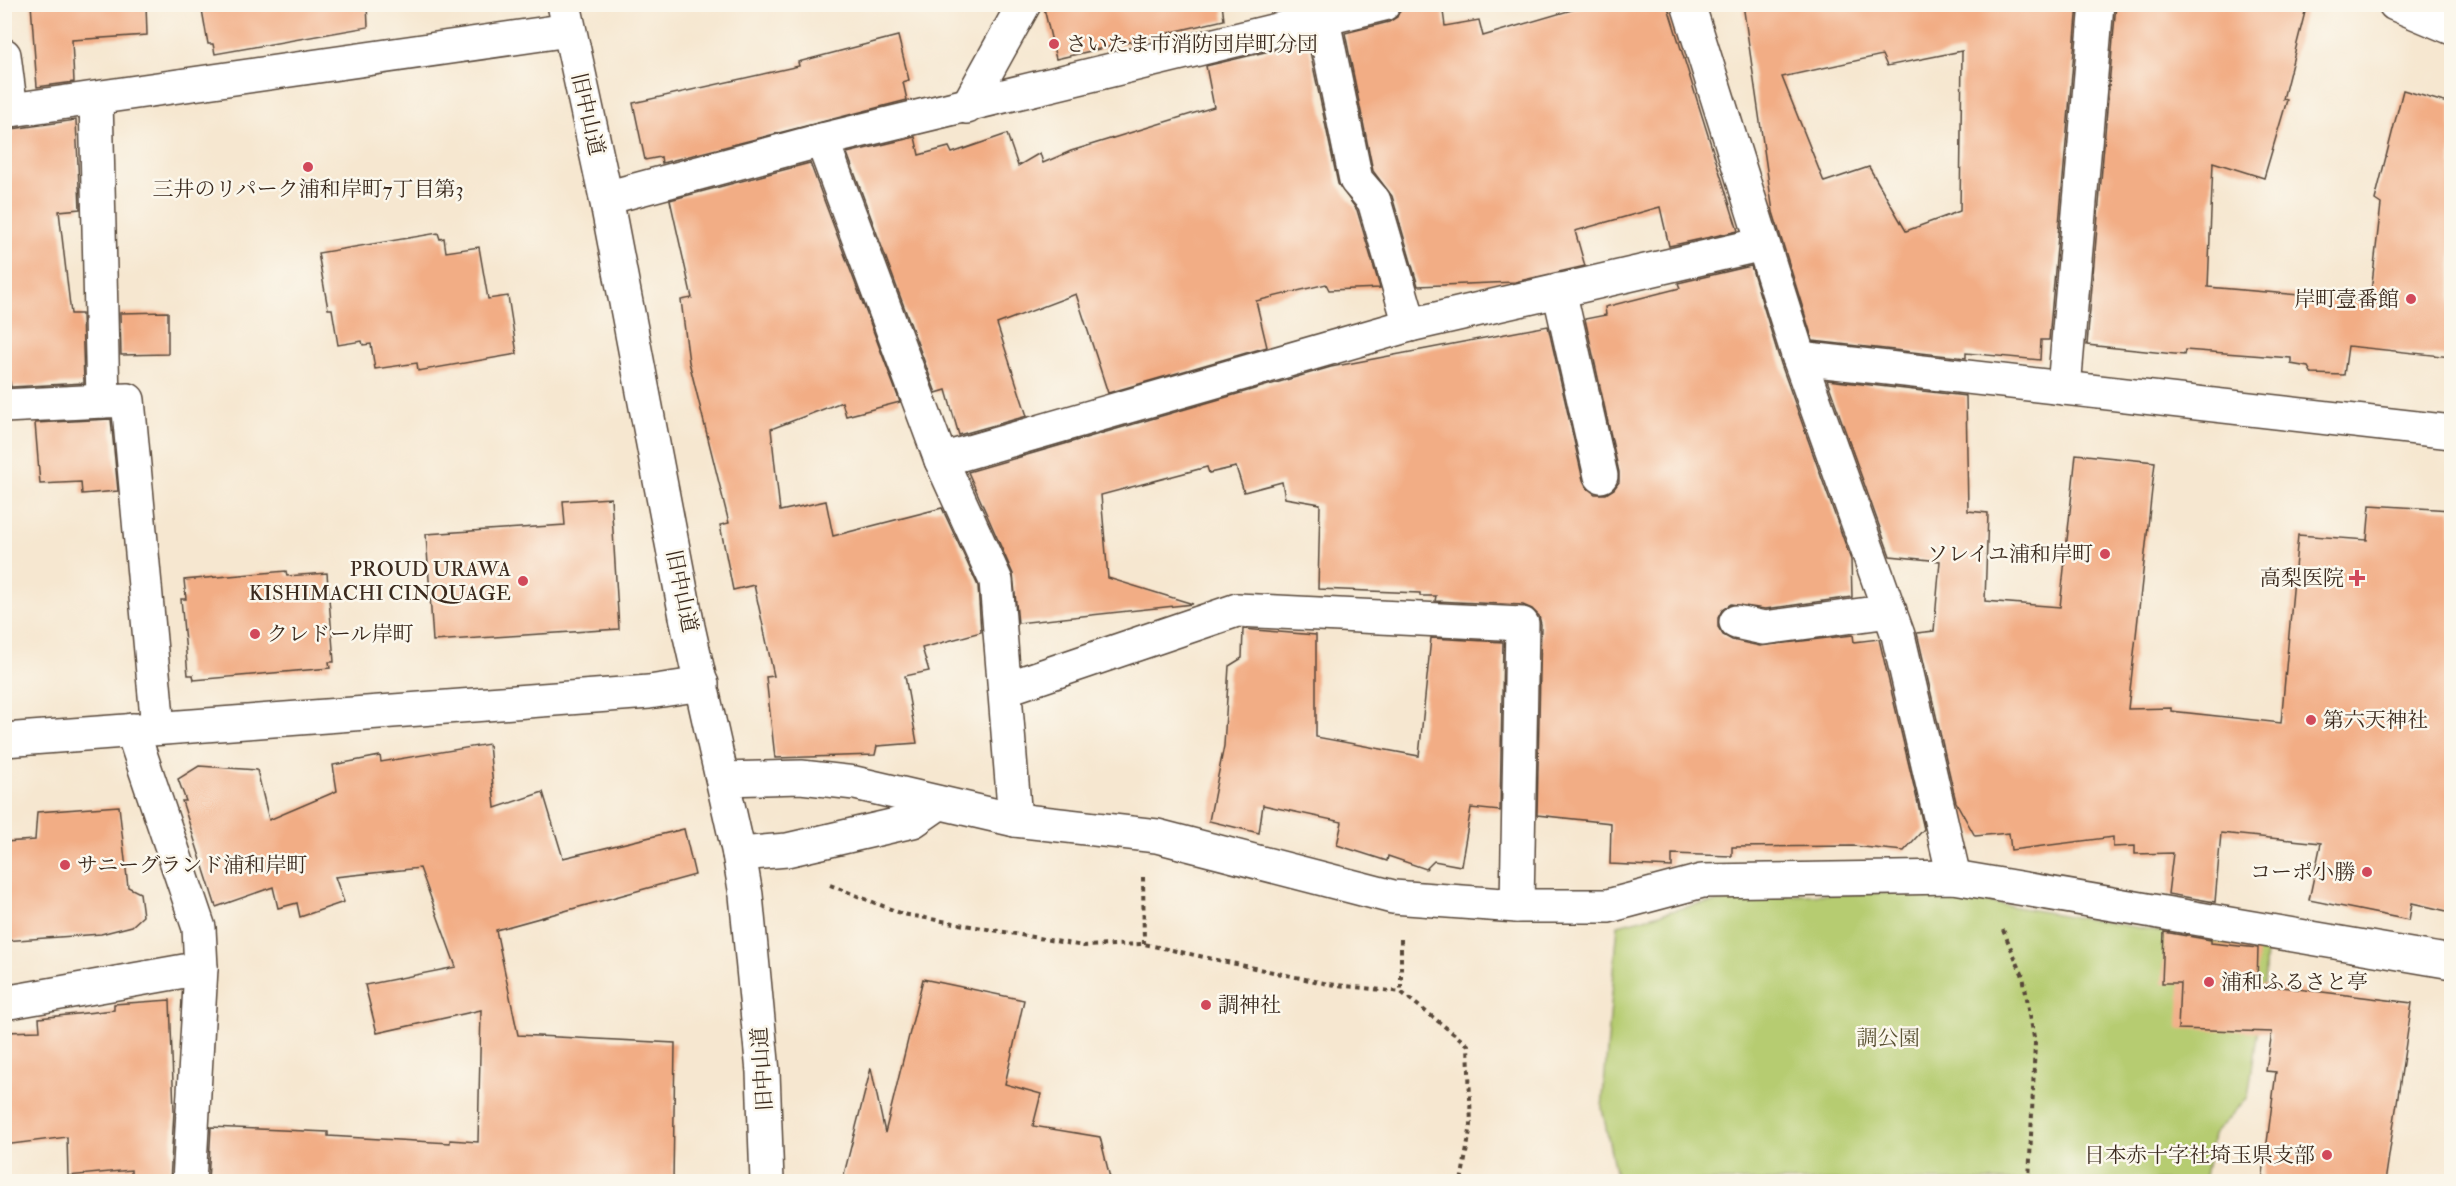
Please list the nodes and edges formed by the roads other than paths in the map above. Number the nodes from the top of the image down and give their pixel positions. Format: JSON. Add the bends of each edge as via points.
{"nodes":[{"id":1,"x":1024,"y":4,"type":"edge"},
{"id":2,"x":1384,"y":4,"type":"edge"},
{"id":3,"x":1688,"y":4,"type":"edge"},
{"id":4,"x":2097,"y":4,"type":"edge"},
{"id":5,"x":2395,"y":4,"type":"edge"},
{"id":6,"x":566,"y":17,"type":"edge"},
{"id":7,"x":1323,"y":20,"type":"junction"},
{"id":8,"x":2451,"y":28,"type":"edge"},
{"id":9,"x":4,"y":55,"type":"edge"},
{"id":10,"x":96,"y":99,"type":"junction"},
{"id":11,"x":967,"y":107,"type":"junction"},
{"id":12,"x":8,"y":111,"type":"edge"},
{"id":13,"x":822,"y":140,"type":"junction"},
{"id":14,"x":606,"y":198,"type":"junction"},
{"id":15,"x":1763,"y":244,"type":"junction"},
{"id":16,"x":1558,"y":290,"type":"junction"},
{"id":17,"x":1410,"y":325,"type":"junction"},
{"id":18,"x":1799,"y":358,"type":"junction"},
{"id":19,"x":2064,"y":388,"type":"junction"},
{"id":20,"x":103,"y":401,"type":"junction"},
{"id":21,"x":4,"y":406,"type":"edge"},
{"id":22,"x":2451,"y":432,"type":"edge"},
{"id":23,"x":941,"y":460,"type":"junction"},
{"id":24,"x":1601,"y":476,"type":"dead end"},
{"id":25,"x":1890,"y":611,"type":"junction"},
{"id":26,"x":1736,"y":622,"type":"dead end"},
{"id":27,"x":702,"y":684,"type":"junction"},
{"id":28,"x":1005,"y":689,"type":"junction"},
{"id":29,"x":145,"y":729,"type":"junction"},
{"id":30,"x":4,"y":740,"type":"edge"},
{"id":31,"x":723,"y":779,"type":"junction"},
{"id":32,"x":939,"y":802,"type":"junction"},
{"id":33,"x":1015,"y":820,"type":"junction"},
{"id":34,"x":739,"y":855,"type":"junction"},
{"id":35,"x":1969,"y":879,"type":"junction"},
{"id":36,"x":1517,"y":906,"type":"junction"},
{"id":37,"x":2451,"y":962,"type":"edge"},
{"id":38,"x":201,"y":968,"type":"junction"},
{"id":39,"x":4,"y":1003,"type":"edge"},
{"id":40,"x":189,"y":1182,"type":"edge"},
{"id":41,"x":767,"y":1182,"type":"edge"}],
"edges":[{"from":1,"to":11,"type":"street"},
{"from":2,"to":7,"type":"street"},
{"from":3,"to":15,"type":"street"},
{"from":4,"to":19,"type":"street"},
{"from":5,"to":8,"type":"street"},
{"from":6,"to":10,"type":"street"},
{"from":6,"to":14,"type":"street","name":"旧中山道"},
{"from":7,"to":11,"type":"street"},
{"from":7,"to":17,"type":"street","via":[[1356,180],[1374,201]]},
{"from":9,"to":12,"type":"street"},
{"from":10,"to":12,"type":"street"},
{"from":10,"to":20,"type":"street"},
{"from":11,"to":13,"type":"street"},
{"from":13,"to":14,"type":"street"},
{"from":13,"to":23,"type":"street"},
{"from":14,"to":27,"type":"street","name":"旧中山道"},
{"from":15,"to":16,"type":"street"},
{"from":15,"to":18,"type":"street"},
{"from":16,"to":17,"type":"street"},
{"from":16,"to":24,"type":"street"},
{"from":17,"to":23,"type":"street"},
{"from":18,"to":19,"type":"street"},
{"from":18,"to":25,"type":"street"},
{"from":19,"to":22,"type":"street"},
{"from":20,"to":21,"type":"street"},
{"from":20,"to":29,"type":"street","via":[[128,400],[144,576]]},
{"from":23,"to":28,"type":"street","via":[[996,581]]},
{"from":25,"to":26,"type":"street","via":[[1764,628]]},
{"from":25,"to":35,"type":"street"},
{"from":27,"to":29,"type":"street","via":[[649,692]]},
{"from":27,"to":31,"type":"street","name":"旧中山道"},
{"from":28,"to":33,"type":"street"},
{"from":28,"to":36,"type":"street","via":[[1237,610],[1522,624]]},
{"from":29,"to":30,"type":"street"},
{"from":29,"to":38,"type":"street","via":[[199,928]]},
{"from":31,"to":32,"type":"street","via":[[801,777]]},
{"from":31,"to":34,"type":"street","name":"旧中山道"},
{"from":32,"to":33,"type":"street"},
{"from":32,"to":34,"type":"street","via":[[913,821],[787,850]]},
{"from":33,"to":36,"type":"street","via":[[1157,836],[1393,897]]},
{"from":34,"to":41,"type":"street","name":"旧中山道","via":[[764,1072]]},
{"from":35,"to":36,"type":"street","via":[[1702,881],[1608,906]]},
{"from":35,"to":37,"type":"street"},
{"from":38,"to":39,"type":"street"},
{"from":38,"to":40,"type":"street"}]}
